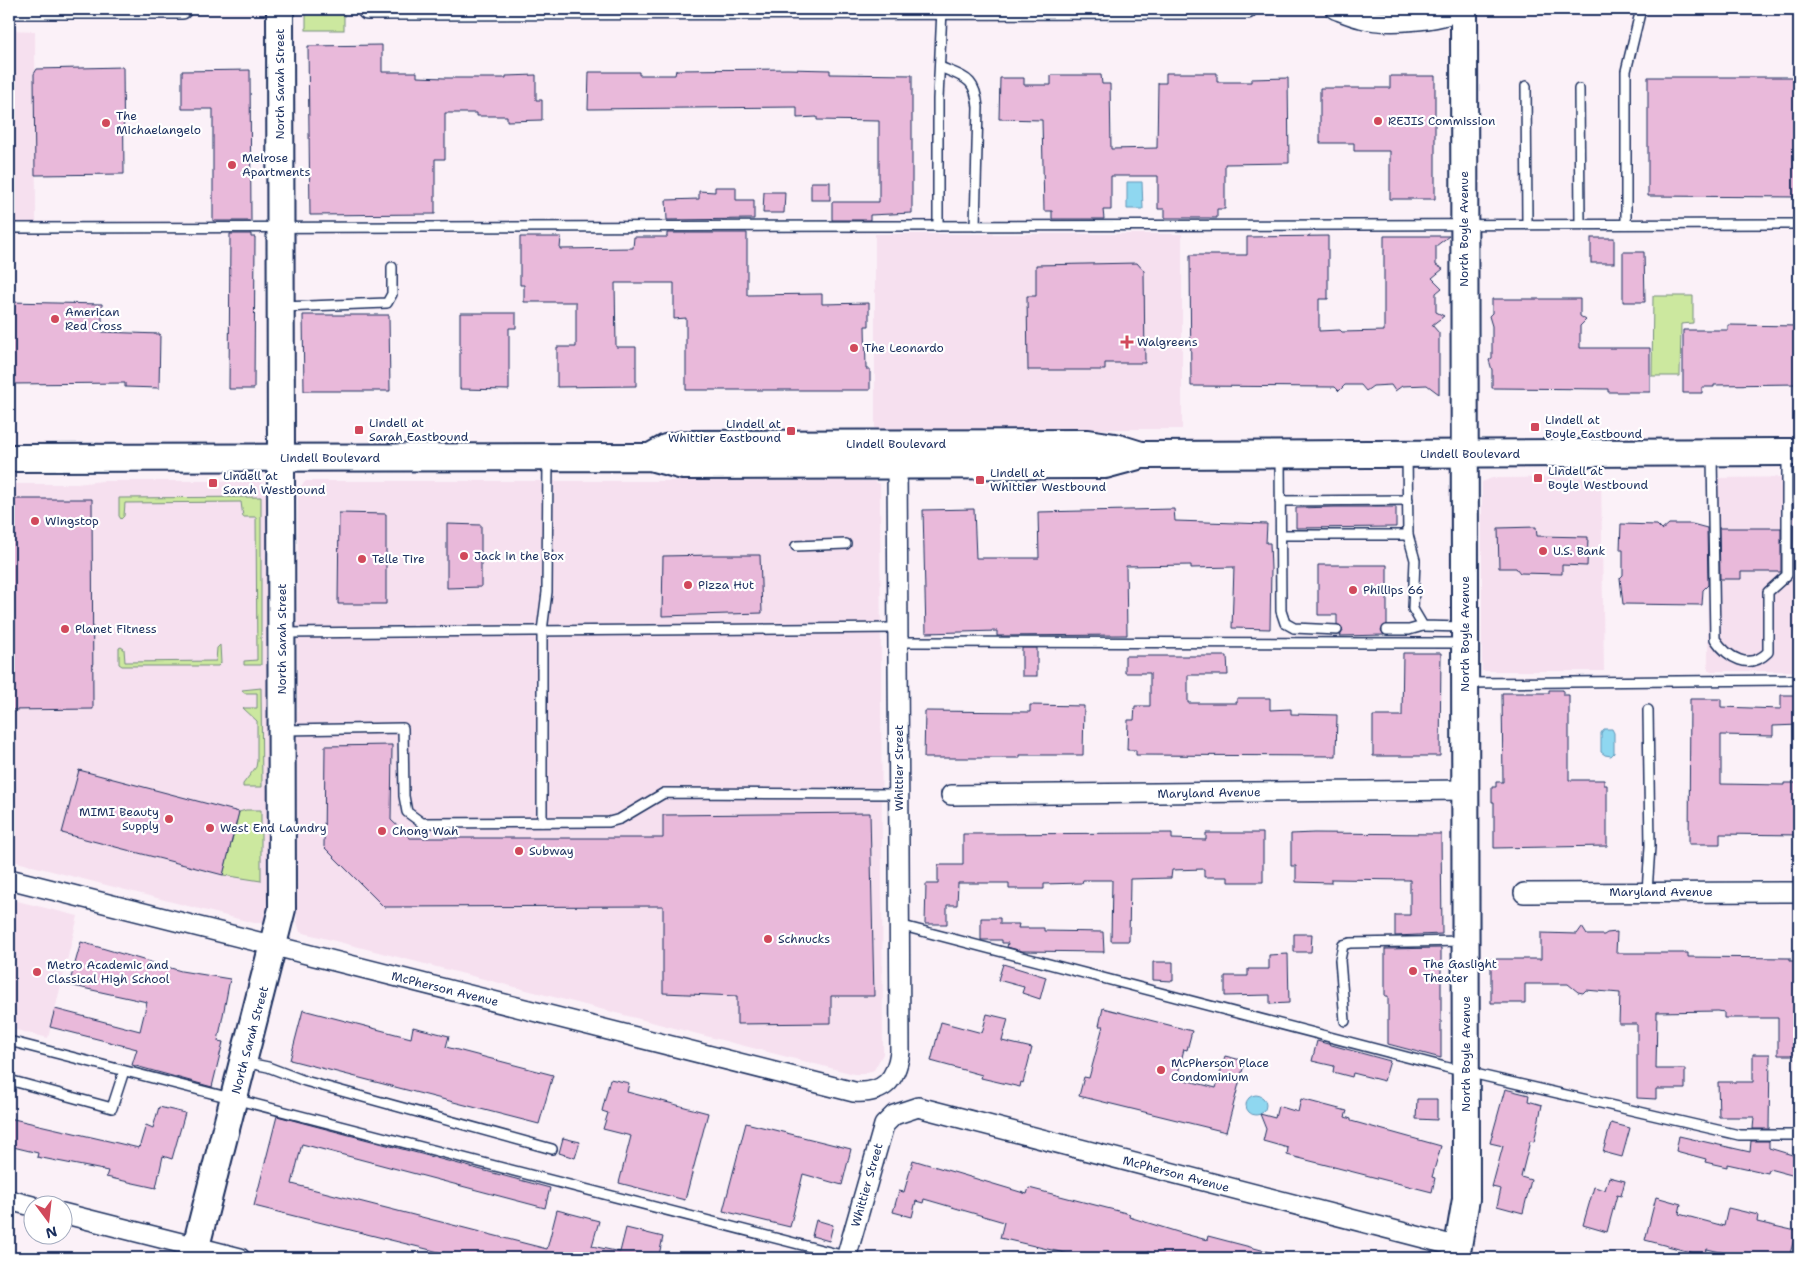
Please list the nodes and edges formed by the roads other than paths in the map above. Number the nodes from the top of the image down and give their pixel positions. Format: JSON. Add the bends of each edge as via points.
{"nodes":[{"id":1,"x":9,"y":9,"type":"edge"},
{"id":2,"x":182,"y":9,"type":"edge"},
{"id":3,"x":280,"y":9,"type":"edge"},
{"id":4,"x":942,"y":9,"type":"edge"},
{"id":5,"x":1247,"y":9,"type":"edge"},
{"id":6,"x":1335,"y":9,"type":"edge"},
{"id":7,"x":1463,"y":9,"type":"edge"},
{"id":8,"x":1641,"y":9,"type":"edge"},
{"id":9,"x":366,"y":10,"type":"edge"},
{"id":10,"x":940,"y":67,"type":"junction"},
{"id":11,"x":1526,"y":86,"type":"dead end"},
{"id":12,"x":1579,"y":89,"type":"dead end"},
{"id":13,"x":1527,"y":224,"type":"junction"},
{"id":14,"x":1580,"y":224,"type":"junction"},
{"id":15,"x":1626,"y":224,"type":"junction"},
{"id":16,"x":1799,"y":224,"type":"edge"},
{"id":17,"x":938,"y":226,"type":"junction"},
{"id":18,"x":975,"y":226,"type":"junction"},
{"id":19,"x":1464,"y":226,"type":"junction"},
{"id":20,"x":9,"y":228,"type":"edge"},
{"id":21,"x":281,"y":228,"type":"junction"},
{"id":22,"x":392,"y":267,"type":"dead end"},
{"id":23,"x":281,"y":307,"type":"junction"},
{"id":24,"x":1793,"y":452,"type":"edge"},
{"id":25,"x":1712,"y":453,"type":"junction"},
{"id":26,"x":897,"y":455,"type":"junction"},
{"id":27,"x":1280,"y":455,"type":"junction"},
{"id":28,"x":1407,"y":455,"type":"junction"},
{"id":29,"x":1464,"y":455,"type":"junction"},
{"id":30,"x":548,"y":457,"type":"junction"},
{"id":31,"x":9,"y":458,"type":"edge"},
{"id":32,"x":281,"y":458,"type":"junction"},
{"id":33,"x":1408,"y":500,"type":"junction"},
{"id":34,"x":1280,"y":501,"type":"junction"},
{"id":35,"x":1280,"y":535,"type":"junction"},
{"id":36,"x":1408,"y":535,"type":"junction"},
{"id":37,"x":846,"y":544,"type":"dead end"},
{"id":38,"x":796,"y":546,"type":"dead end"},
{"id":39,"x":1423,"y":626,"type":"junction"},
{"id":40,"x":1338,"y":630,"type":"dead end"},
{"id":41,"x":1387,"y":630,"type":"dead end"},
{"id":42,"x":542,"y":631,"type":"junction"},
{"id":43,"x":282,"y":633,"type":"junction"},
{"id":44,"x":898,"y":635,"type":"junction"},
{"id":45,"x":1465,"y":635,"type":"junction"},
{"id":46,"x":1799,"y":680,"type":"edge"},
{"id":47,"x":1465,"y":683,"type":"junction"},
{"id":48,"x":1648,"y":710,"type":"dead end"},
{"id":49,"x":282,"y":730,"type":"junction"},
{"id":50,"x":1466,"y":790,"type":"junction"},
{"id":51,"x":899,"y":794,"type":"junction"},
{"id":52,"x":951,"y":795,"type":"dead end"},
{"id":53,"x":542,"y":822,"type":"junction"},
{"id":54,"x":9,"y":879,"type":"edge"},
{"id":55,"x":1647,"y":892,"type":"junction"},
{"id":56,"x":1799,"y":892,"type":"edge"},
{"id":57,"x":1524,"y":893,"type":"dead end"},
{"id":58,"x":899,"y":925,"type":"junction"},
{"id":59,"x":1466,"y":941,"type":"junction"},
{"id":60,"x":274,"y":946,"type":"junction"},
{"id":61,"x":1345,"y":1021,"type":"dead end"},
{"id":62,"x":9,"y":1042,"type":"edge"},
{"id":63,"x":244,"y":1062,"type":"junction"},
{"id":64,"x":1466,"y":1070,"type":"junction"},
{"id":65,"x":124,"y":1071,"type":"junction"},
{"id":66,"x":9,"y":1080,"type":"edge"},
{"id":67,"x":882,"y":1087,"type":"joint"},
{"id":68,"x":234,"y":1100,"type":"junction"},
{"id":69,"x":894,"y":1115,"type":"joint"},
{"id":70,"x":1799,"y":1134,"type":"edge"},
{"id":71,"x":552,"y":1149,"type":"dead end"},
{"id":72,"x":9,"y":1200,"type":"edge"},
{"id":73,"x":22,"y":1203,"type":"edge"},
{"id":74,"x":72,"y":1216,"type":"edge"},
{"id":75,"x":194,"y":1253,"type":"edge"},
{"id":76,"x":1458,"y":1253,"type":"edge"},
{"id":77,"x":240,"y":1258,"type":"edge"},
{"id":78,"x":849,"y":1258,"type":"edge"}],
"edges":[{"from":1,"to":2,"type":"street"},
{"from":3,"to":21,"type":"street","name":"North Sarah Street"},
{"from":4,"to":5,"type":"street"},
{"from":4,"to":9,"type":"street"},
{"from":4,"to":10,"type":"lane"},
{"from":6,"to":7,"type":"street","via":[[1375,20],[1429,20]]},
{"from":7,"to":19,"type":"street","name":"North Boyle Avenue"},
{"from":8,"to":15,"type":"lane","via":[[1626,71]]},
{"from":10,"to":17,"type":"lane"},
{"from":10,"to":18,"type":"lane","via":[[971,81],[976,90]]},
{"from":11,"to":13,"type":"lane"},
{"from":12,"to":14,"type":"lane"},
{"from":13,"to":14,"type":"lane"},
{"from":13,"to":19,"type":"lane"},
{"from":14,"to":15,"type":"lane"},
{"from":15,"to":16,"type":"lane"},
{"from":17,"to":18,"type":"lane"},
{"from":17,"to":21,"type":"lane"},
{"from":18,"to":19,"type":"lane"},
{"from":19,"to":29,"type":"street","name":"North Boyle Avenue"},
{"from":20,"to":21,"type":"lane"},
{"from":21,"to":23,"type":"street","name":"North Sarah Street"},
{"from":22,"to":23,"type":"lane","via":[[392,294],[387,303]]},
{"from":23,"to":32,"type":"street","name":"North Sarah Street"},
{"from":24,"to":25,"type":"street","name":"Lindell Boulevard"},
{"from":24,"to":25,"type":"lane","via":[[1787,575],[1768,592],[1768,652],[1761,659],[1748,662],[1736,660],[1722,650],[1715,639]]},
{"from":25,"to":29,"type":"street","name":"Lindell Boulevard"},
{"from":26,"to":27,"type":"street","name":"Lindell Boulevard","via":[[1089,465],[1142,455]]},
{"from":26,"to":30,"type":"street","name":"Lindell Boulevard","via":[[683,466],[650,457]]},
{"from":26,"to":44,"type":"street","name":"Whittier Street"},
{"from":27,"to":28,"type":"street","name":"Lindell Boulevard"},
{"from":27,"to":34,"type":"lane"},
{"from":28,"to":29,"type":"street","name":"Lindell Boulevard"},
{"from":28,"to":33,"type":"lane"},
{"from":29,"to":45,"type":"street","name":"North Boyle Avenue"},
{"from":30,"to":32,"type":"street","name":"Lindell Boulevard"},
{"from":30,"to":42,"type":"lane","via":[[547,592]]},
{"from":31,"to":32,"type":"street","name":"Lindell Boulevard"},
{"from":32,"to":43,"type":"street","name":"North Sarah Street"},
{"from":33,"to":34,"type":"lane","via":[[1354,504]]},
{"from":33,"to":36,"type":"lane"},
{"from":34,"to":35,"type":"lane"},
{"from":35,"to":36,"type":"lane","via":[[1314,531],[1374,531]]},
{"from":35,"to":40,"type":"lane","via":[[1281,611],[1285,623],[1294,628]]},
{"from":36,"to":39,"type":"lane","via":[[1415,560],[1414,609]]},
{"from":37,"to":38,"type":"lane"},
{"from":39,"to":41,"type":"lane"},
{"from":39,"to":45,"type":"lane"},
{"from":42,"to":43,"type":"lane"},
{"from":42,"to":44,"type":"lane"},
{"from":42,"to":53,"type":"lane"},
{"from":43,"to":49,"type":"street","name":"North Sarah Street"},
{"from":44,"to":45,"type":"lane"},
{"from":44,"to":51,"type":"street","name":"Whittier Street"},
{"from":45,"to":47,"type":"street","name":"North Boyle Avenue"},
{"from":46,"to":47,"type":"lane"},
{"from":47,"to":50,"type":"street","name":"North Boyle Avenue"},
{"from":48,"to":55,"type":"lane","via":[[1650,846]]},
{"from":49,"to":53,"type":"lane","via":[[403,728],[404,796],[407,812],[414,819],[422,823]]},
{"from":49,"to":60,"type":"street","name":"North Sarah Street","via":[[282,909]]},
{"from":50,"to":52,"type":"street","name":"Maryland Avenue"},
{"from":50,"to":59,"type":"street","name":"North Boyle Avenue"},
{"from":51,"to":53,"type":"lane","via":[[664,793],[620,819],[608,822]]},
{"from":51,"to":58,"type":"street","name":"Whittier Street"},
{"from":54,"to":60,"type":"street","name":"McPherson Avenue"},
{"from":55,"to":56,"type":"street","name":"Maryland Avenue"},
{"from":55,"to":57,"type":"street","name":"Maryland Avenue"},
{"from":58,"to":64,"type":"lane"},
{"from":58,"to":67,"type":"street","name":"Whittier Street","via":[[900,1052],[895,1073]]},
{"from":59,"to":61,"type":"lane","via":[[1344,945],[1340,960]]},
{"from":59,"to":64,"type":"street","name":"North Boyle Avenue"},
{"from":60,"to":63,"type":"street","name":"North Sarah Street"},
{"from":60,"to":67,"type":"street","name":"McPherson Avenue","via":[[854,1092],[866,1093]]},
{"from":62,"to":65,"type":"lane"},
{"from":63,"to":68,"type":"street","name":"North Sarah Street"},
{"from":63,"to":71,"type":"lane"},
{"from":64,"to":70,"type":"lane","via":[[1739,1135]]},
{"from":64,"to":76,"type":"street","name":"North Boyle Avenue","via":[[1466,1199]]},
{"from":65,"to":66,"type":"lane","via":[[112,1108]]},
{"from":65,"to":68,"type":"lane"},
{"from":68,"to":75,"type":"street","name":"North Sarah Street"},
{"from":68,"to":78,"type":"lane"},
{"from":69,"to":76,"type":"street","name":"McPherson Avenue","via":[[918,1107]]},
{"from":69,"to":78,"type":"street","name":"Whittier Street","via":[[884,1125]]},
{"from":72,"to":73,"type":"street"},
{"from":74,"to":75,"type":"street"},
{"from":75,"to":77,"type":"street"}]}
